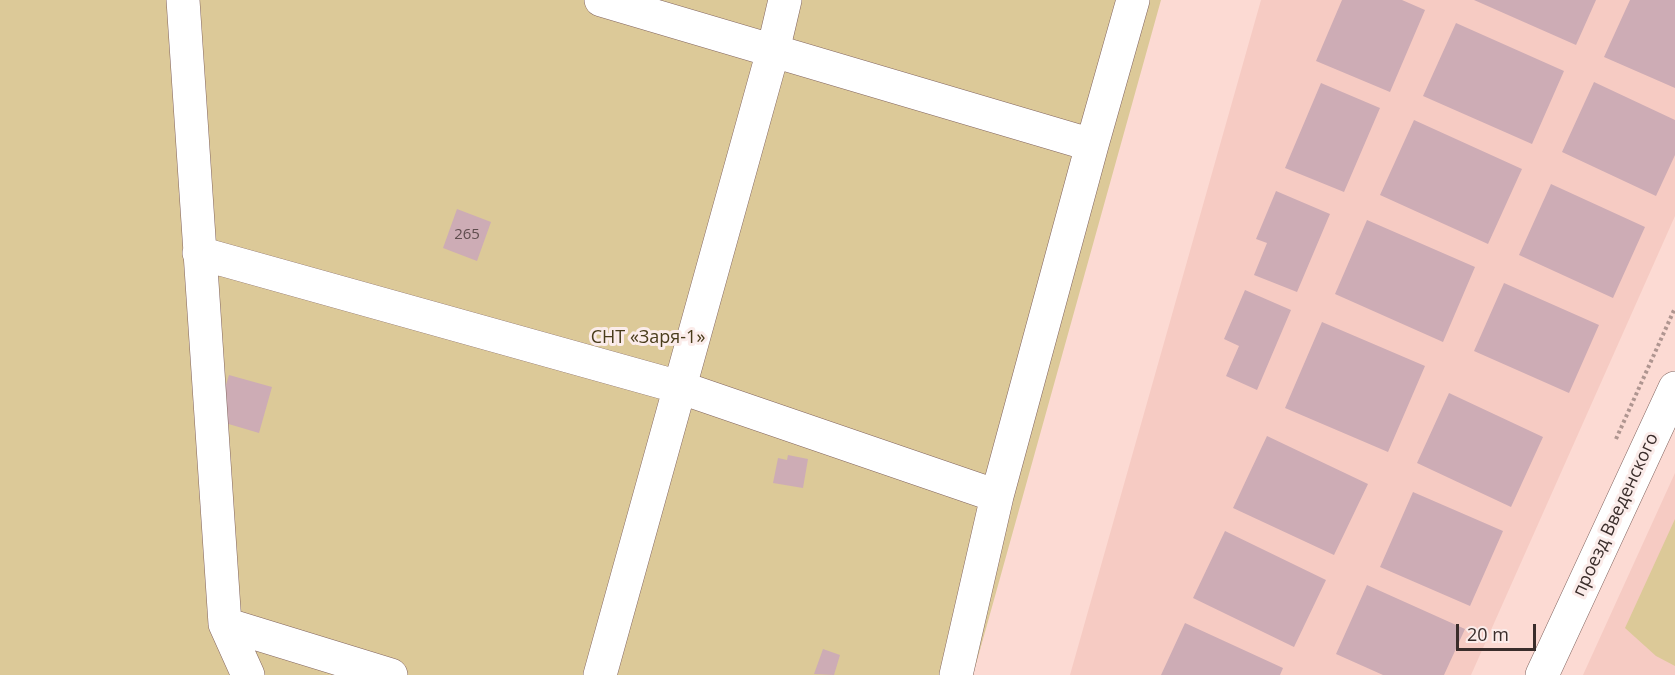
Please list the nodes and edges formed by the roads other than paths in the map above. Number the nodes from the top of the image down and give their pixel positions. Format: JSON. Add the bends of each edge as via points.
{"nodes":[{"id":1,"x":183,"y":0,"type":"edge"},
{"id":2,"x":601,"y":0,"type":"edge"},
{"id":3,"x":785,"y":0,"type":"edge"},
{"id":4,"x":1133,"y":0,"type":"edge"},
{"id":5,"x":773,"y":51,"type":"junction"},
{"id":6,"x":1092,"y":145,"type":"junction"},
{"id":7,"x":199,"y":253,"type":"junction"},
{"id":8,"x":679,"y":387,"type":"junction"},
{"id":9,"x":1675,"y":388,"type":"edge"},
{"id":10,"x":997,"y":496,"type":"junction"},
{"id":11,"x":225,"y":624,"type":"junction"},
{"id":12,"x":249,"y":675,"type":"edge"},
{"id":13,"x":391,"y":675,"type":"edge"},
{"id":14,"x":600,"y":675,"type":"edge"},
{"id":15,"x":956,"y":675,"type":"edge"},
{"id":16,"x":1542,"y":675,"type":"edge"}],
"edges":[{"from":1,"to":7,"type":"street"},
{"from":2,"to":5,"type":"street"},
{"from":3,"to":5,"type":"street"},
{"from":4,"to":6,"type":"street"},
{"from":5,"to":6,"type":"street"},
{"from":5,"to":8,"type":"street"},
{"from":6,"to":10,"type":"street"},
{"from":7,"to":8,"type":"street"},
{"from":7,"to":11,"type":"street"},
{"from":8,"to":10,"type":"street"},
{"from":8,"to":14,"type":"street"},
{"from":9,"to":16,"type":"street","name":"проезд Введенского"},
{"from":10,"to":15,"type":"street"},
{"from":11,"to":12,"type":"street"},
{"from":11,"to":13,"type":"street"}]}
